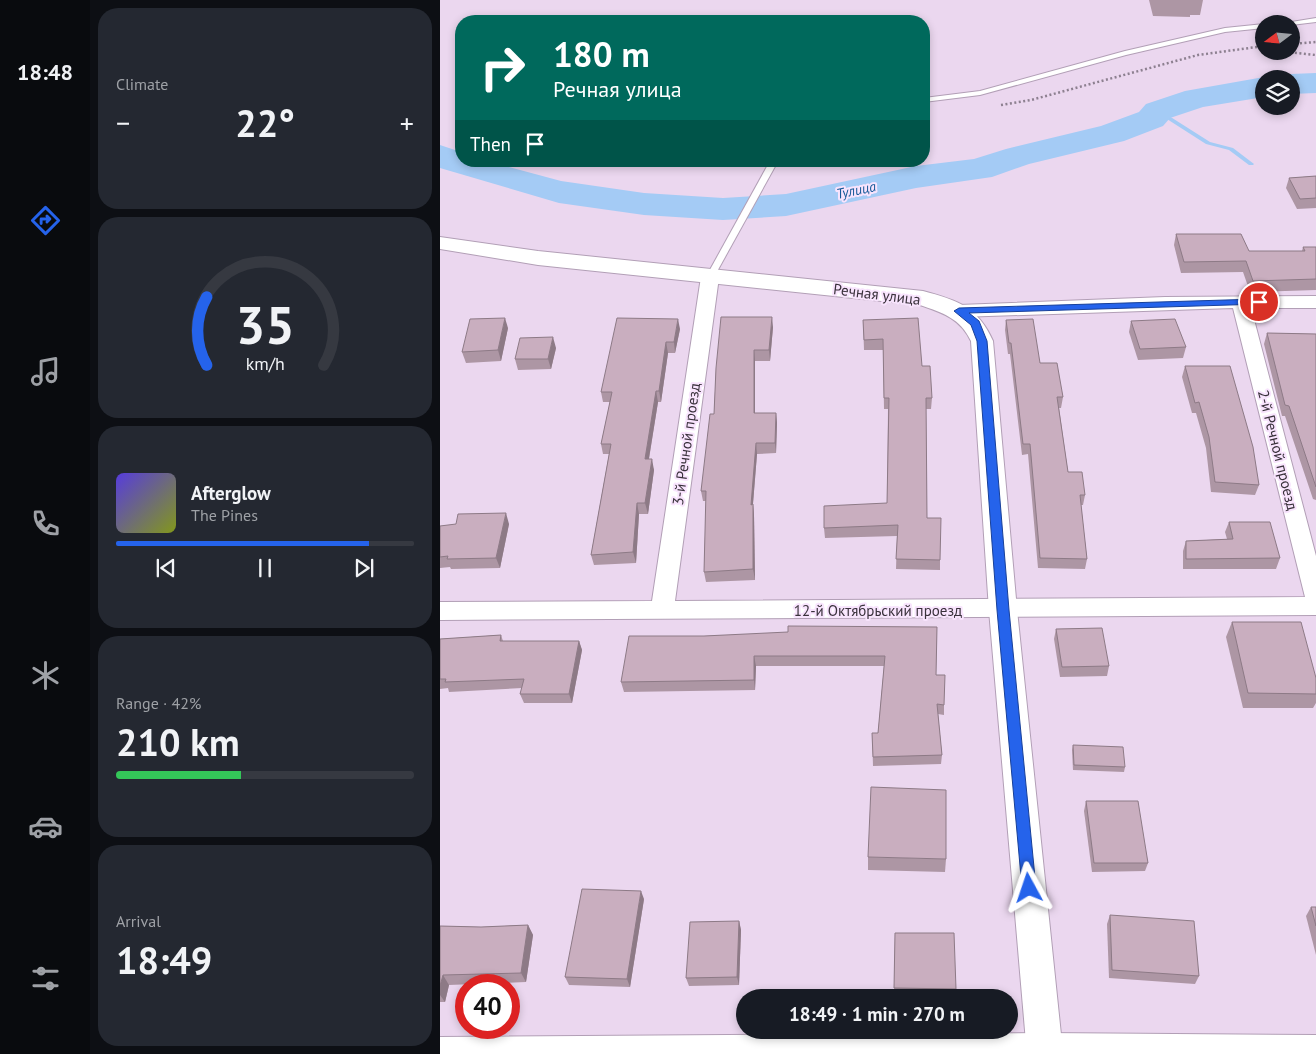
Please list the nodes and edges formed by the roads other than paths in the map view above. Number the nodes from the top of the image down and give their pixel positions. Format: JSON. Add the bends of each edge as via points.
{"nodes":[{"id":1,"x":1316,"y":20,"type":"edge"},
{"id":2,"x":1300,"y":22,"type":"edge"},
{"id":3,"x":1255,"y":27,"type":"edge"},
{"id":4,"x":930,"y":99,"type":"edge"},
{"id":5,"x":772,"y":167,"type":"edge"},
{"id":6,"x":440,"y":242,"type":"edge"},
{"id":7,"x":710,"y":277,"type":"junction"},
{"id":8,"x":1240,"y":302,"type":"junction"},
{"id":9,"x":1316,"y":302,"type":"edge"},
{"id":10,"x":959,"y":311,"type":"junction"},
{"id":11,"x":1316,"y":598,"type":"edge"},
{"id":12,"x":1316,"y":606,"type":"edge"},
{"id":13,"x":1003,"y":610,"type":"junction"},
{"id":14,"x":440,"y":611,"type":"edge"},
{"id":15,"x":662,"y":611,"type":"junction"},
{"id":16,"x":1044,"y":1050,"type":"edge"},
{"id":17,"x":1316,"y":1050,"type":"edge"},
{"id":18,"x":440,"y":1052,"type":"edge"}],
"edges":[{"from":1,"to":2,"type":"lane"},
{"from":3,"to":4,"type":"lane","via":[[1225,30],[1132,52],[980,93]]},
{"from":5,"to":7,"type":"lane","via":[[730,236]]},
{"from":6,"to":7,"type":"street","name":"Речная улица","via":[[538,258]]},
{"from":7,"to":10,"type":"street","name":"Речная улица","via":[[923,298]]},
{"from":7,"to":15,"type":"street","name":"3-й Речной проезд"},
{"from":8,"to":9,"type":"street","name":"Речная улица"},
{"from":8,"to":10,"type":"street","name":"Речная улица"},
{"from":8,"to":11,"type":"street","name":"2-й Речной проезд"},
{"from":10,"to":13,"type":"street","via":[[976,323],[982,341]]},
{"from":12,"to":13,"type":"street","name":"12-й Октябрьский проезд"},
{"from":13,"to":15,"type":"street","name":"12-й Октябрьский проезд"},
{"from":13,"to":16,"type":"street"},
{"from":14,"to":15,"type":"street","name":"12-й Октябрьский проезд"},
{"from":16,"to":17,"type":"street"},
{"from":16,"to":18,"type":"street"}]}
